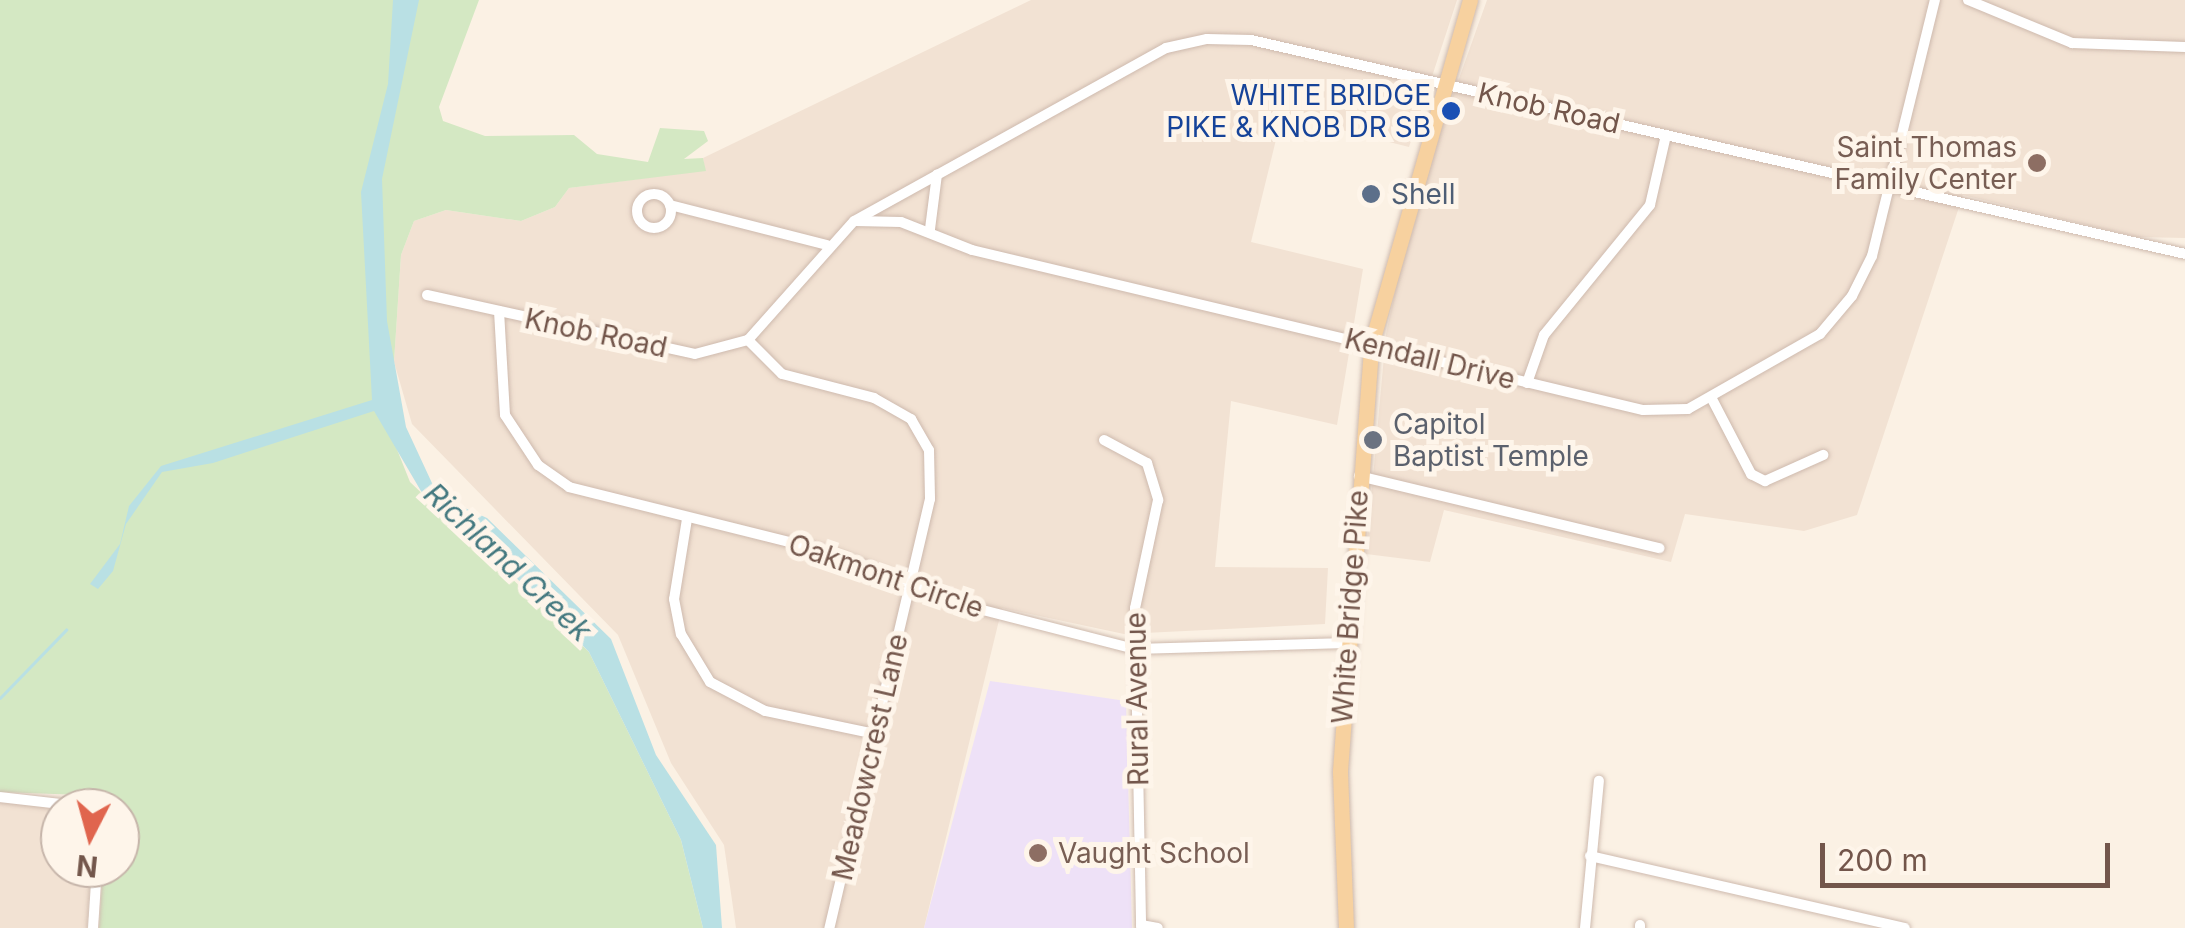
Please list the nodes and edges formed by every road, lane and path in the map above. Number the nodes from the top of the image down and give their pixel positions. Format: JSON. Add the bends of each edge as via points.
{"nodes":[{"id":1,"x":1470,"y":0,"type":"edge"},
{"id":2,"x":1936,"y":0,"type":"edge"},
{"id":3,"x":1968,"y":0,"type":"edge"},
{"id":4,"x":2185,"y":47,"type":"edge"},
{"id":5,"x":1442,"y":83,"type":"junction"},
{"id":6,"x":1666,"y":135,"type":"junction"},
{"id":7,"x":937,"y":173,"type":"junction"},
{"id":8,"x":1887,"y":187,"type":"junction"},
{"id":9,"x":670,"y":205,"type":"dead end"},
{"id":10,"x":854,"y":221,"type":"junction"},
{"id":11,"x":930,"y":229,"type":"junction"},
{"id":12,"x":827,"y":245,"type":"junction"},
{"id":13,"x":2185,"y":254,"type":"edge"},
{"id":14,"x":427,"y":295,"type":"dead end"},
{"id":15,"x":499,"y":312,"type":"junction"},
{"id":16,"x":748,"y":340,"type":"junction"},
{"id":17,"x":1370,"y":345,"type":"junction"},
{"id":18,"x":1527,"y":383,"type":"junction"},
{"id":19,"x":1712,"y":399,"type":"junction"},
{"id":20,"x":1104,"y":440,"type":"dead end"},
{"id":21,"x":1823,"y":456,"type":"dead end"},
{"id":22,"x":1358,"y":476,"type":"junction"},
{"id":23,"x":687,"y":518,"type":"junction"},
{"id":24,"x":1658,"y":548,"type":"dead end"},
{"id":25,"x":910,"y":586,"type":"junction"},
{"id":26,"x":1347,"y":643,"type":"junction"},
{"id":27,"x":1135,"y":649,"type":"junction"},
{"id":28,"x":874,"y":734,"type":"junction"},
{"id":29,"x":1600,"y":781,"type":"dead end"},
{"id":30,"x":0,"y":797,"type":"edge"},
{"id":31,"x":40,"y":801,"type":"edge"},
{"id":32,"x":1590,"y":856,"type":"junction"},
{"id":33,"x":96,"y":888,"type":"edge"},
{"id":34,"x":1142,"y":926,"type":"edge"},
{"id":35,"x":94,"y":928,"type":"edge"},
{"id":36,"x":830,"y":928,"type":"edge"},
{"id":37,"x":1158,"y":928,"type":"edge"},
{"id":38,"x":1346,"y":928,"type":"edge"},
{"id":39,"x":1585,"y":928,"type":"edge"},
{"id":40,"x":1905,"y":928,"type":"edge"}],
"edges":[{"from":1,"to":5,"type":"main road","name":"White Bridge Pike"},
{"from":2,"to":8,"type":"street","name":"Kendall Drive"},
{"from":3,"to":4,"type":"street","via":[[2072,43]]},
{"from":5,"to":6,"type":"street","name":"Knob Road"},
{"from":5,"to":7,"type":"street","name":"Knob Road","via":[[1252,40],[1207,40],[1166,48]]},
{"from":5,"to":17,"type":"main road","name":"White Bridge Pike"},
{"from":6,"to":8,"type":"street","name":"Knob Road"},
{"from":6,"to":18,"type":"street","via":[[1650,205],[1544,336]]},
{"from":7,"to":10,"type":"street","name":"Knob Road"},
{"from":7,"to":11,"type":"street"},
{"from":8,"to":13,"type":"street","name":"Knob Road"},
{"from":8,"to":19,"type":"street","name":"Kendall Drive","via":[[1872,256],[1840,314]]},
{"from":9,"to":12,"type":"street"},
{"from":10,"to":11,"type":"street","name":"Kendall Drive"},
{"from":10,"to":12,"type":"street","name":"Knob Road"},
{"from":11,"to":17,"type":"street","name":"Kendall Drive","via":[[972,250]]},
{"from":12,"to":16,"type":"street","name":"Knob Road","via":[[795,297]]},
{"from":14,"to":15,"type":"street","name":"Knob Road"},
{"from":15,"to":16,"type":"street","name":"Knob Road","via":[[695,354]]},
{"from":15,"to":23,"type":"street","name":"Oakmont Circle","via":[[500,396],[538,465],[595,497]]},
{"from":16,"to":25,"type":"street","name":"Meadowcrest Lane","via":[[782,374],[874,398],[911,419],[932,473]]},
{"from":17,"to":18,"type":"street","name":"Kendall Drive"},
{"from":17,"to":22,"type":"main road","name":"White Bridge Pike"},
{"from":18,"to":19,"type":"street","name":"Kendall Drive","via":[[1643,410]]},
{"from":19,"to":21,"type":"street","via":[[1752,474],[1764,480]]},
{"from":20,"to":27,"type":"street","name":"Rural Avenue","via":[[1147,463],[1158,500],[1137,586]]},
{"from":22,"to":24,"type":"street"},
{"from":22,"to":26,"type":"main road","name":"White Bridge Pike"},
{"from":23,"to":25,"type":"street","name":"Oakmont Circle","via":[[830,552]]},
{"from":23,"to":28,"type":"street","via":[[674,598],[681,634],[710,682],[766,711]]},
{"from":25,"to":27,"type":"street","name":"Oakmont Circle"},
{"from":25,"to":28,"type":"street","name":"Meadowcrest Lane"},
{"from":26,"to":27,"type":"street","name":"Oakmont Circle"},
{"from":26,"to":38,"type":"main road","name":"White Bridge Pike"},
{"from":27,"to":34,"type":"street","name":"Rural Avenue"},
{"from":28,"to":36,"type":"street","name":"Meadowcrest Lane"},
{"from":29,"to":32,"type":"street"},
{"from":30,"to":31,"type":"street"},
{"from":32,"to":39,"type":"street"},
{"from":32,"to":40,"type":"street"},
{"from":33,"to":35,"type":"street"},
{"from":34,"to":37,"type":"street"}]}
